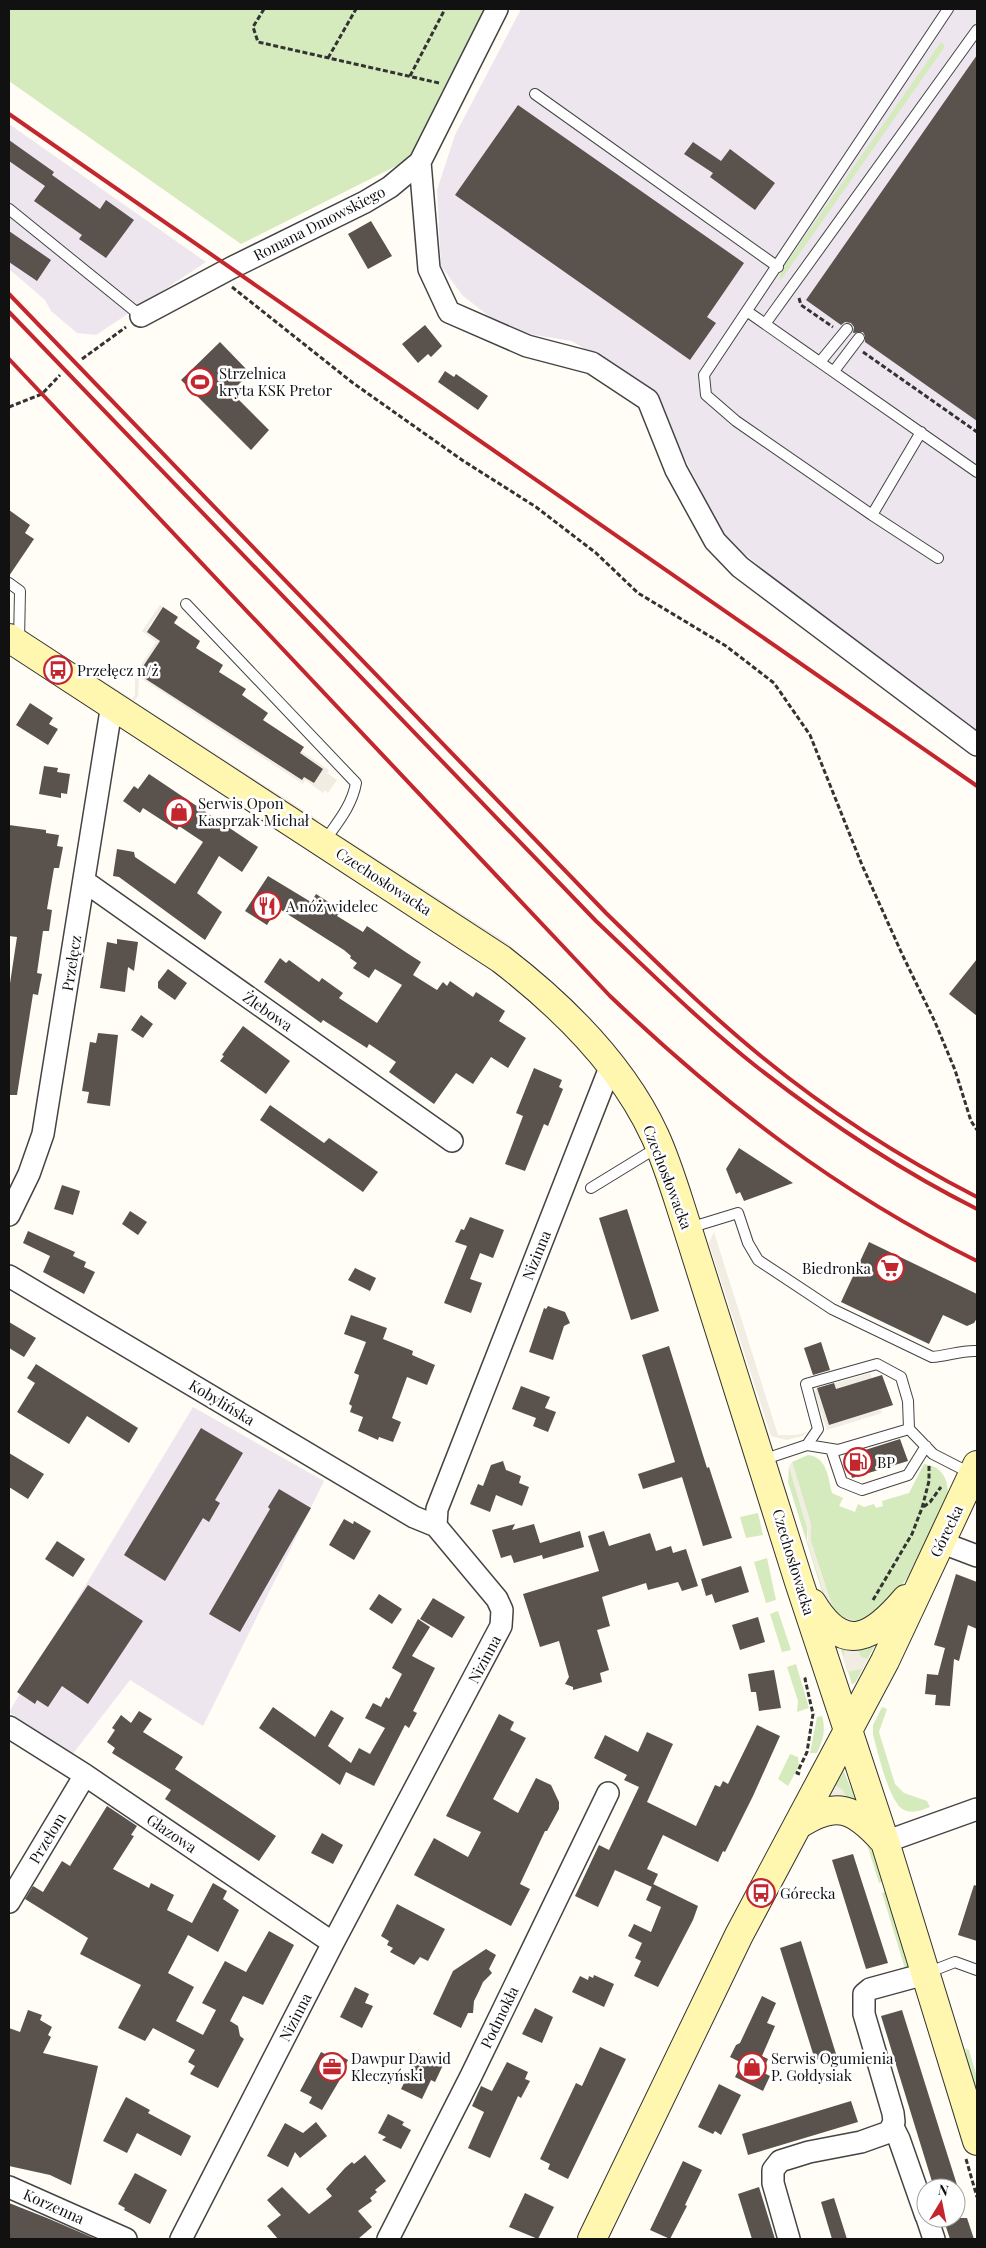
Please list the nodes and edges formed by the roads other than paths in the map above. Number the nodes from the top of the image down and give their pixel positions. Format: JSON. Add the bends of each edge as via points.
{"nodes":[{"id":1,"x":497,"y":9,"type":"edge"},
{"id":2,"x":948,"y":9,"type":"edge"},
{"id":3,"x":977,"y":30,"type":"edge"},
{"id":4,"x":535,"y":94,"type":"dead end"},
{"id":5,"x":420,"y":162,"type":"junction"},
{"id":6,"x":9,"y":208,"type":"edge"},
{"id":7,"x":778,"y":267,"type":"junction"},
{"id":8,"x":748,"y":312,"type":"junction"},
{"id":9,"x":141,"y":316,"type":"joint"},
{"id":10,"x":765,"y":324,"type":"junction"},
{"id":11,"x":844,"y":332,"type":"road end"},
{"id":12,"x":857,"y":341,"type":"road end"},
{"id":13,"x":820,"y":362,"type":"junction"},
{"id":14,"x":834,"y":371,"type":"junction"},
{"id":15,"x":921,"y":432,"type":"junction"},
{"id":16,"x":977,"y":472,"type":"edge"},
{"id":17,"x":872,"y":515,"type":"junction"},
{"id":18,"x":938,"y":558,"type":"dead end"},
{"id":19,"x":9,"y":583,"type":"edge"},
{"id":20,"x":186,"y":604,"type":"dead end"},
{"id":21,"x":14,"y":641,"type":"edge"},
{"id":22,"x":112,"y":704,"type":"junction"},
{"id":23,"x":977,"y":745,"type":"edge"},
{"id":24,"x":324,"y":842,"type":"junction"},
{"id":25,"x":84,"y":881,"type":"junction"},
{"id":26,"x":612,"y":1065,"type":"junction"},
{"id":27,"x":452,"y":1141,"type":"dead end"},
{"id":28,"x":659,"y":1146,"type":"junction"},
{"id":29,"x":590,"y":1188,"type":"dead end"},
{"id":30,"x":9,"y":1215,"type":"edge"},
{"id":31,"x":688,"y":1228,"type":"junction"},
{"id":32,"x":9,"y":1276,"type":"edge"},
{"id":33,"x":977,"y":1351,"type":"edge"},
{"id":34,"x":909,"y":1429,"type":"junction"},
{"id":35,"x":807,"y":1445,"type":"junction"},
{"id":36,"x":926,"y":1446,"type":"junction"},
{"id":37,"x":831,"y":1449,"type":"junction"},
{"id":38,"x":761,"y":1460,"type":"junction"},
{"id":39,"x":975,"y":1470,"type":"edge"},
{"id":40,"x":436,"y":1526,"type":"junction"},
{"id":41,"x":940,"y":1542,"type":"junction"},
{"id":42,"x":977,"y":1556,"type":"edge"},
{"id":43,"x":924,"y":1577,"type":"junction"},
{"id":44,"x":799,"y":1582,"type":"junction"},
{"id":45,"x":9,"y":1727,"type":"edge"},
{"id":46,"x":848,"y":1732,"type":"junction"},
{"id":47,"x":85,"y":1775,"type":"junction"},
{"id":48,"x":608,"y":1793,"type":"dead end"},
{"id":49,"x":977,"y":1809,"type":"edge"},
{"id":50,"x":798,"y":1825,"type":"junction"},
{"id":51,"x":885,"y":1842,"type":"junction"},
{"id":52,"x":9,"y":1902,"type":"edge"},
{"id":53,"x":333,"y":1942,"type":"junction"},
{"id":54,"x":977,"y":1970,"type":"edge"},
{"id":55,"x":925,"y":1974,"type":"junction"},
{"id":56,"x":893,"y":2127,"type":"junction"},
{"id":57,"x":977,"y":2141,"type":"edge"},
{"id":58,"x":9,"y":2187,"type":"edge"},
{"id":59,"x":916,"y":2188,"type":"edge"},
{"id":60,"x":126,"y":2239,"type":"edge"},
{"id":61,"x":181,"y":2239,"type":"edge"},
{"id":62,"x":388,"y":2239,"type":"edge"},
{"id":63,"x":592,"y":2239,"type":"edge"},
{"id":64,"x":789,"y":2239,"type":"edge"}],
"edges":[{"from":1,"to":5,"type":"street","name":"Romana Dmowskiego"},
{"from":2,"to":7,"type":"lane"},
{"from":3,"to":10,"type":"lane"},
{"from":4,"to":7,"type":"lane"},
{"from":5,"to":9,"type":"street","name":"Romana Dmowskiego","via":[[390,187],[365,202]]},
{"from":5,"to":23,"type":"street","via":[[429,269],[449,312],[527,346],[592,363],[648,400],[676,470],[715,541],[740,567]]},
{"from":6,"to":9,"type":"lane"},
{"from":7,"to":8,"type":"lane"},
{"from":8,"to":10,"type":"lane"},
{"from":8,"to":17,"type":"lane","via":[[704,375],[706,394],[736,421]]},
{"from":10,"to":13,"type":"lane"},
{"from":11,"to":13,"type":"lane"},
{"from":12,"to":14,"type":"lane"},
{"from":13,"to":14,"type":"lane"},
{"from":14,"to":15,"type":"lane"},
{"from":15,"to":16,"type":"lane"},
{"from":15,"to":17,"type":"lane"},
{"from":17,"to":18,"type":"lane"},
{"from":19,"to":21,"type":"lane","via":[[20,591]]},
{"from":20,"to":24,"type":"lane","via":[[356,783],[353,798]]},
{"from":21,"to":22,"type":"street","name":"Czechosłowacka"},
{"from":22,"to":24,"type":"street","name":"Czechosłowacka"},
{"from":22,"to":25,"type":"street","name":"Przełęcz"},
{"from":24,"to":26,"type":"street","name":"Czechosłowacka","via":[[501,958],[562,1010]]},
{"from":25,"to":27,"type":"street","name":"Żlebowa"},
{"from":25,"to":30,"type":"street","name":"Przełęcz","via":[[43,1134],[29,1174]]},
{"from":26,"to":28,"type":"street","name":"Czechosłowacka","via":[[637,1103]]},
{"from":26,"to":40,"type":"street","name":"Nizinna","via":[[444,1489],[437,1509]]},
{"from":28,"to":29,"type":"lane"},
{"from":28,"to":31,"type":"street","name":"Czechosłowacka"},
{"from":31,"to":33,"type":"lane","via":[[738,1213],[748,1243],[758,1260],[832,1309],[932,1357]]},
{"from":31,"to":38,"type":"street","name":"Czechosłowacka"},
{"from":32,"to":40,"type":"street","name":"Kobylińska"},
{"from":34,"to":35,"type":"lane","via":[[908,1401],[901,1377],[877,1364],[806,1384],[818,1429]]},
{"from":34,"to":36,"type":"lane"},
{"from":34,"to":37,"type":"lane","via":[[838,1450]]},
{"from":35,"to":37,"type":"lane"},
{"from":35,"to":38,"type":"lane"},
{"from":36,"to":37,"type":"lane","via":[[908,1475],[862,1490],[842,1482]]},
{"from":36,"to":39,"type":"lane","via":[[933,1454]]},
{"from":38,"to":44,"type":"street","name":"Czechosłowacka"},
{"from":39,"to":41,"type":"street","name":"Górecka"},
{"from":40,"to":53,"type":"street","name":"Nizinna","via":[[497,1599],[502,1610],[501,1626]]},
{"from":41,"to":42,"type":"street"},
{"from":41,"to":43,"type":"street","name":"Górecka"},
{"from":43,"to":44,"type":"street","via":[[887,1622],[863,1635],[846,1634],[828,1625]]},
{"from":43,"to":46,"type":"street","name":"Górecka"},
{"from":44,"to":46,"type":"street","name":"Czechosłowacka"},
{"from":45,"to":47,"type":"street","name":"Głazowa"},
{"from":46,"to":50,"type":"street","name":"Górecka"},
{"from":46,"to":51,"type":"street","name":"Czechosłowacka"},
{"from":47,"to":52,"type":"street","name":"Przełom"},
{"from":47,"to":53,"type":"street","name":"Głazowa"},
{"from":48,"to":62,"type":"street","name":"Podmokła"},
{"from":49,"to":51,"type":"street"},
{"from":50,"to":51,"type":"street","via":[[822,1811],[846,1812],[863,1820]]},
{"from":50,"to":63,"type":"street","name":"Górecka","via":[[739,1935]]},
{"from":51,"to":55,"type":"street","name":"Czechosłowacka"},
{"from":53,"to":61,"type":"street","name":"Nizinna"},
{"from":54,"to":55,"type":"lane","via":[[955,1962]]},
{"from":55,"to":56,"type":"street","via":[[870,1989],[864,1994],[864,2014],[894,2113]]},
{"from":55,"to":57,"type":"street","name":"Czechosłowacka"},
{"from":56,"to":59,"type":"street"},
{"from":56,"to":64,"type":"street","via":[[874,2138],[780,2161],[773,2170],[773,2183]]},
{"from":58,"to":60,"type":"street","name":"Korzenna"}]}
